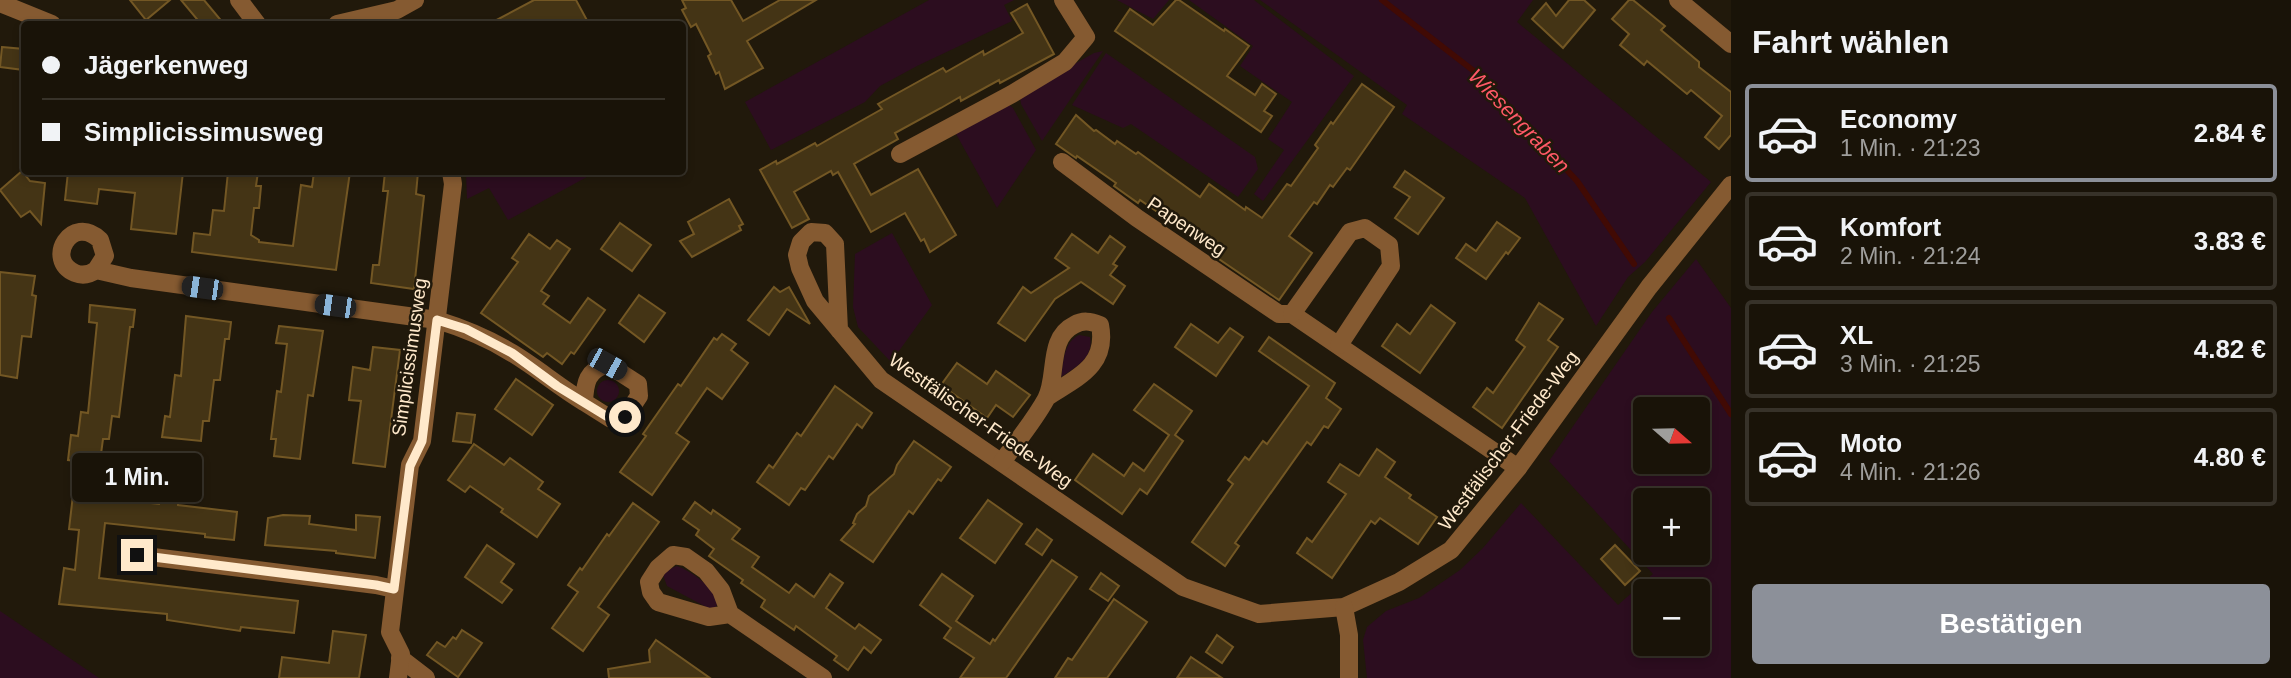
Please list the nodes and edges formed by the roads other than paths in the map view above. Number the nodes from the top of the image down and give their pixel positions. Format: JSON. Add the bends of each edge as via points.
{"nodes":[{"id":1,"x":239,"y":0,"type":"edge"},
{"id":2,"x":415,"y":0,"type":"edge"},
{"id":3,"x":1063,"y":0,"type":"edge"},
{"id":4,"x":1678,"y":0,"type":"edge"},
{"id":5,"x":0,"y":3,"type":"edge"},
{"id":6,"x":400,"y":17,"type":"edge"},
{"id":7,"x":45,"y":21,"type":"edge"},
{"id":8,"x":255,"y":21,"type":"edge"},
{"id":9,"x":364,"y":21,"type":"edge"},
{"id":10,"x":1731,"y":44,"type":"edge"},
{"id":11,"x":900,"y":154,"type":"dead end"},
{"id":12,"x":1062,"y":162,"type":"dead end"},
{"id":13,"x":452,"y":175,"type":"edge"},
{"id":14,"x":1731,"y":185,"type":"edge"},
{"id":15,"x":96,"y":270,"type":"dead end"},
{"id":16,"x":1292,"y":314,"type":"junction"},
{"id":17,"x":437,"y":320,"type":"junction"},
{"id":18,"x":839,"y":330,"type":"junction"},
{"id":19,"x":1339,"y":345,"type":"junction"},
{"id":20,"x":1047,"y":397,"type":"dead end"},
{"id":21,"x":584,"y":402,"type":"dead end"},
{"id":22,"x":1002,"y":462,"type":"junction"},
{"id":23,"x":1518,"y":468,"type":"junction"},
{"id":24,"x":137,"y":555,"type":"dead end"},
{"id":25,"x":394,"y":589,"type":"junction"},
{"id":26,"x":1344,"y":607,"type":"junction"},
{"id":27,"x":730,"y":614,"type":"junction"},
{"id":28,"x":400,"y":659,"type":"junction"},
{"id":29,"x":398,"y":678,"type":"edge"},
{"id":30,"x":426,"y":678,"type":"edge"},
{"id":31,"x":823,"y":678,"type":"edge"},
{"id":32,"x":1349,"y":678,"type":"edge"}],
"edges":[{"from":1,"to":8,"type":"street"},
{"from":2,"to":6,"type":"street"},
{"from":3,"to":11,"type":"street","via":[[1086,37],[1065,62]]},
{"from":4,"to":10,"type":"street"},
{"from":5,"to":7,"type":"street"},
{"from":6,"to":9,"type":"street"},
{"from":12,"to":16,"type":"street","name":"Papenweg","via":[[1279,314]]},
{"from":13,"to":17,"type":"street","name":"Simplicissimusweg"},
{"from":14,"to":23,"type":"street","name":"Westfälischer-Friede-Weg","via":[[1648,287]]},
{"from":15,"to":17,"type":"street"},
{"from":16,"to":19,"type":"street","name":"Papenweg"},
{"from":16,"to":19,"type":"street","via":[[1350,232],[1365,228],[1389,245],[1391,266]]},
{"from":17,"to":21,"type":"street","via":[[512,353]]},
{"from":17,"to":25,"type":"street","name":"Simplicissimusweg","via":[[422,441],[410,466]]},
{"from":18,"to":18,"type":"street","name":"Westfälischer-Friede-Weg","via":[[816,301],[800,268],[800,242],[811,232],[825,233],[835,244]]},
{"from":18,"to":22,"type":"street","name":"Westfälischer-Friede-Weg","via":[[881,380]]},
{"from":19,"to":23,"type":"street","name":"Papenweg"},
{"from":20,"to":22,"type":"street"},
{"from":22,"to":26,"type":"street","name":"Westfälischer-Friede-Weg","via":[[1183,587],[1259,614]]},
{"from":23,"to":26,"type":"street","name":"Westfälischer-Friede-Weg","via":[[1451,550],[1399,582]]},
{"from":24,"to":25,"type":"street"},
{"from":25,"to":28,"type":"street","name":"Simplicissimusweg","via":[[390,632]]},
{"from":26,"to":32,"type":"street"},
{"from":27,"to":27,"type":"street","via":[[709,617],[658,602],[649,582],[673,555],[686,557],[706,570],[721,590]]},
{"from":27,"to":31,"type":"street"},
{"from":28,"to":29,"type":"street","name":"Simplicissimusweg"},
{"from":28,"to":30,"type":"street"}]}
